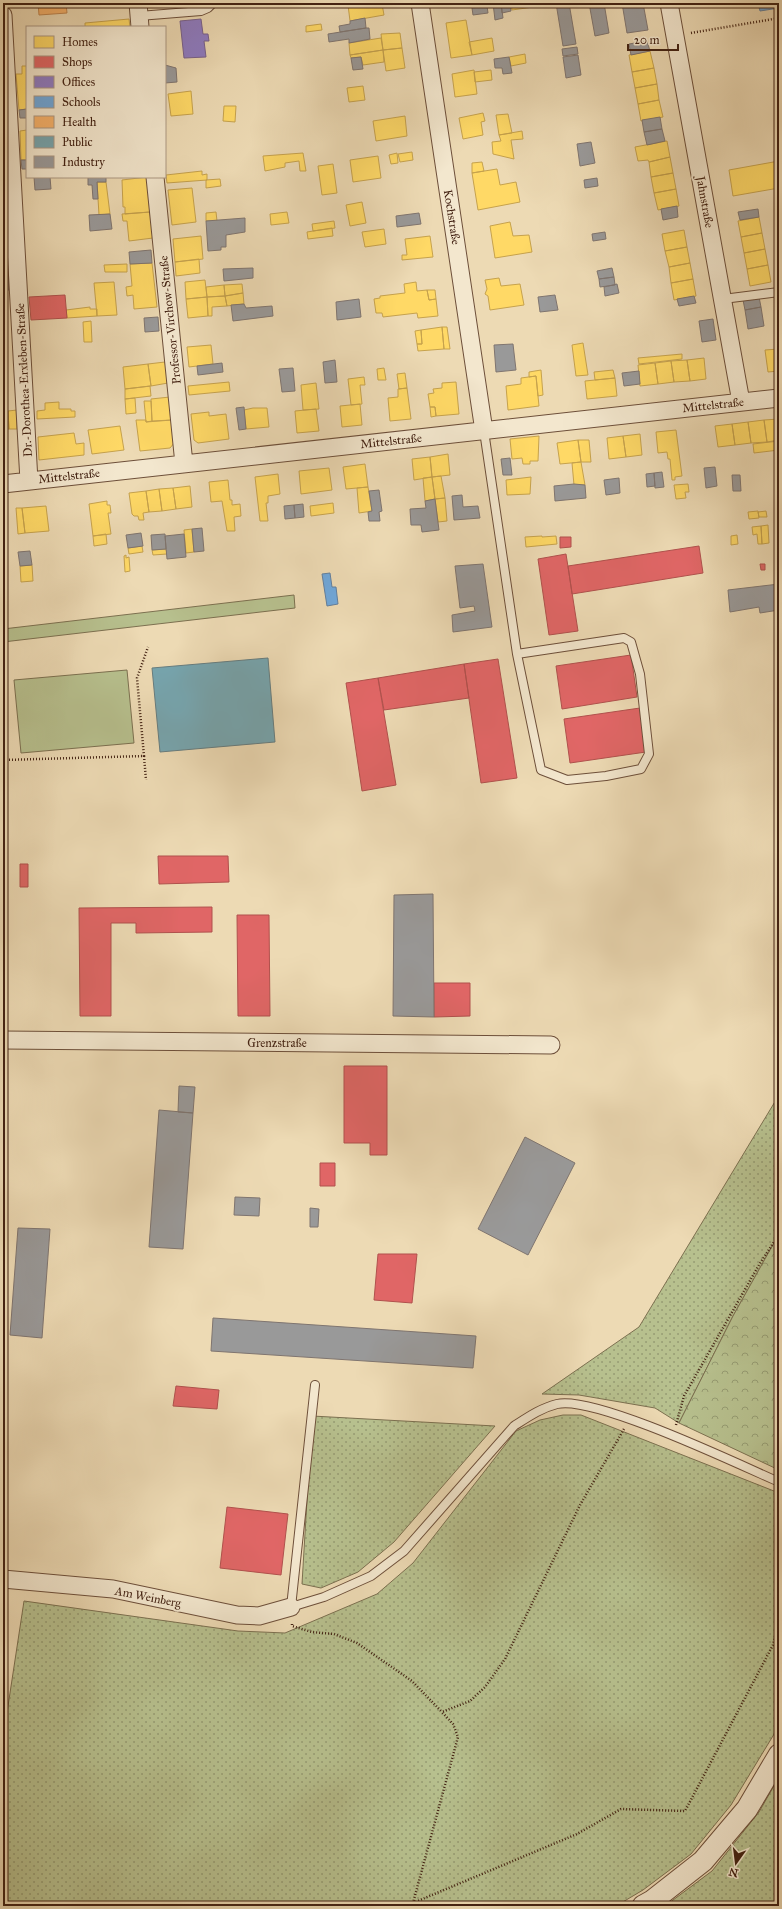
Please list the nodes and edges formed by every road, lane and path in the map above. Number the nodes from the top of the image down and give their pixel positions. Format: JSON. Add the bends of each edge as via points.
{"nodes":[{"id":1,"x":213,"y":3,"type":"edge"},
{"id":2,"x":420,"y":3,"type":"edge"},
{"id":3,"x":669,"y":3,"type":"edge"},
{"id":4,"x":3,"y":15,"type":"edge"},
{"id":5,"x":139,"y":15,"type":"edge"},
{"id":6,"x":779,"y":18,"type":"edge"},
{"id":7,"x":675,"y":35,"type":"junction"},
{"id":8,"x":155,"y":178,"type":"edge"},
{"id":9,"x":779,"y":292,"type":"edge"},
{"id":10,"x":723,"y":299,"type":"junction"},
{"id":11,"x":779,"y":398,"type":"edge"},
{"id":12,"x":741,"y":402,"type":"junction"},
{"id":13,"x":484,"y":431,"type":"junction"},
{"id":14,"x":184,"y":464,"type":"junction"},
{"id":15,"x":29,"y":481,"type":"junction"},
{"id":16,"x":3,"y":484,"type":"edge"},
{"id":17,"x":148,"y":647,"type":"dead end"},
{"id":18,"x":517,"y":654,"type":"junction"},
{"id":19,"x":144,"y":756,"type":"junction"},
{"id":20,"x":3,"y":760,"type":"edge"},
{"id":21,"x":146,"y":780,"type":"dead end"},
{"id":22,"x":3,"y":1040,"type":"edge"},
{"id":23,"x":551,"y":1045,"type":"dead end"},
{"id":24,"x":779,"y":1234,"type":"edge"},
{"id":25,"x":315,"y":1385,"type":"dead end"},
{"id":26,"x":630,"y":1420,"type":"junction"},
{"id":27,"x":672,"y":1436,"type":"junction"},
{"id":28,"x":779,"y":1482,"type":"edge"},
{"id":29,"x":3,"y":1579,"type":"edge"},
{"id":30,"x":291,"y":1607,"type":"junction"},
{"id":31,"x":779,"y":1618,"type":"edge"},
{"id":32,"x":442,"y":1712,"type":"junction"},
{"id":33,"x":779,"y":1755,"type":"edge"},
{"id":34,"x":642,"y":1906,"type":"edge"}],
"edges":[{"from":1,"to":5,"type":"lane","via":[[201,11]]},
{"from":2,"to":13,"type":"street","name":"Kochstraße"},
{"from":3,"to":7,"type":"street","name":"Jahnstraße"},
{"from":4,"to":15,"type":"street","name":"Dr.-Dorothea-Erxleben-Straße"},
{"from":6,"to":7,"type":"path"},
{"from":7,"to":10,"type":"street","name":"Jahnstraße"},
{"from":8,"to":14,"type":"street","name":"Professor-Virchow-Straße"},
{"from":9,"to":10,"type":"lane"},
{"from":10,"to":12,"type":"street","name":"Jahnstraße"},
{"from":11,"to":12,"type":"street","name":"Mittelstraße"},
{"from":12,"to":13,"type":"street","name":"Mittelstraße"},
{"from":13,"to":14,"type":"street","name":"Mittelstraße"},
{"from":13,"to":18,"type":"lane"},
{"from":14,"to":15,"type":"street","name":"Mittelstraße"},
{"from":15,"to":16,"type":"street","name":"Mittelstraße"},
{"from":17,"to":19,"type":"path","via":[[137,678]]},
{"from":18,"to":18,"type":"lane","via":[[541,770],[567,780],[641,769],[649,754],[640,674],[631,642],[624,638]]},
{"from":19,"to":20,"type":"path"},
{"from":19,"to":21,"type":"path"},
{"from":22,"to":23,"type":"street","name":"Grenzstraße"},
{"from":24,"to":27,"type":"path","via":[[684,1396]]},
{"from":25,"to":30,"type":"lane"},
{"from":26,"to":27,"type":"lane"},
{"from":26,"to":30,"type":"lane","via":[[580,1404],[558,1404],[536,1412],[514,1426],[404,1552],[371,1576],[324,1597]]},
{"from":26,"to":32,"type":"path","via":[[580,1505],[505,1659],[485,1687],[470,1701]]},
{"from":27,"to":28,"type":"lane"},
{"from":29,"to":30,"type":"street","name":"Am Weinberg","via":[[113,1589],[237,1615],[259,1616]]},
{"from":30,"to":32,"type":"path","via":[[292,1626],[312,1632],[334,1634],[358,1643],[412,1681]]},
{"from":31,"to":32,"type":"path","via":[[773,1645],[685,1811],[622,1809],[577,1834],[413,1904],[458,1737],[453,1724]]},
{"from":33,"to":34,"type":"street","via":[[747,1808],[703,1862]]}]}
